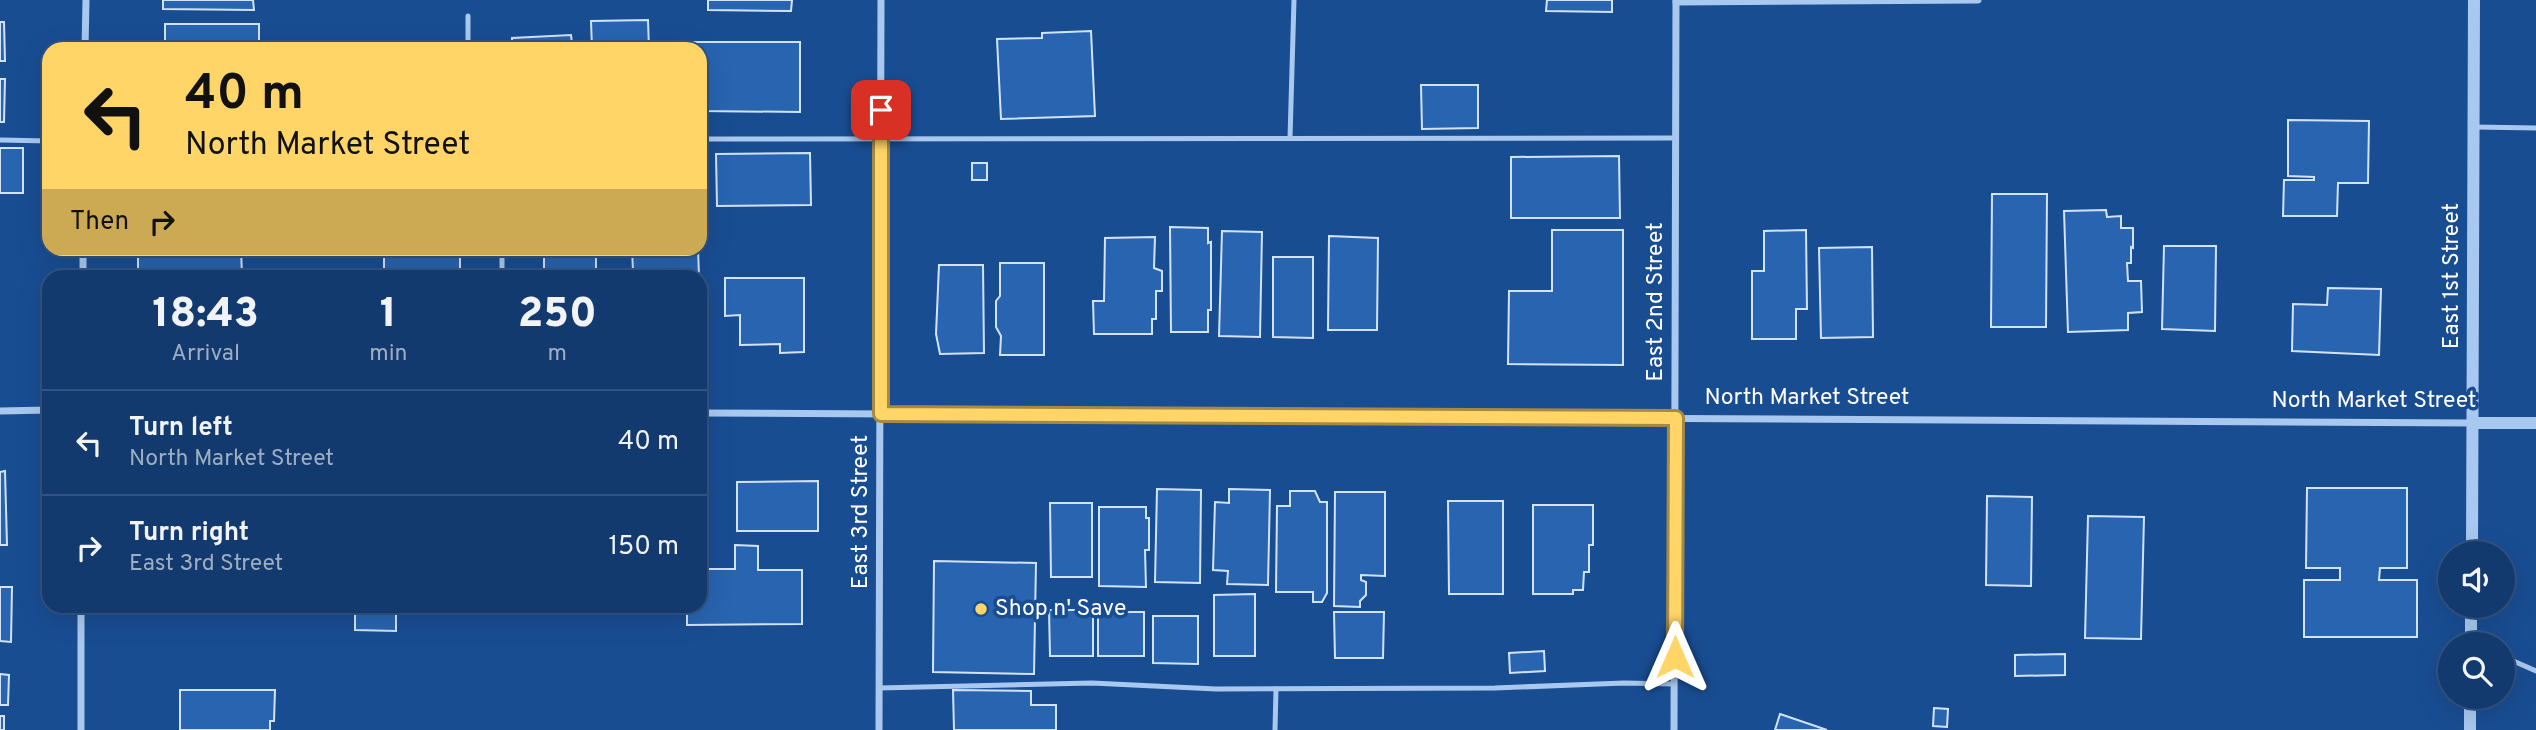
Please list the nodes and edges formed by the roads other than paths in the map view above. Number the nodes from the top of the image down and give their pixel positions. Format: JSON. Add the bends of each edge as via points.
{"nodes":[{"id":1,"x":86,"y":0,"type":"edge"},
{"id":2,"x":881,"y":0,"type":"edge"},
{"id":3,"x":1294,"y":0,"type":"edge"},
{"id":4,"x":1978,"y":0,"type":"edge"},
{"id":5,"x":2474,"y":0,"type":"edge"},
{"id":6,"x":1676,"y":1,"type":"edge"},
{"id":7,"x":468,"y":16,"type":"dead end"},
{"id":8,"x":85,"y":42,"type":"edge"},
{"id":9,"x":468,"y":42,"type":"edge"},
{"id":10,"x":2474,"y":127,"type":"junction"},
{"id":11,"x":2536,"y":128,"type":"edge"},
{"id":12,"x":881,"y":138,"type":"junction"},
{"id":13,"x":1290,"y":138,"type":"junction"},
{"id":14,"x":1676,"y":138,"type":"junction"},
{"id":15,"x":707,"y":139,"type":"edge"},
{"id":16,"x":0,"y":140,"type":"edge"},
{"id":17,"x":42,"y":141,"type":"edge"},
{"id":18,"x":502,"y":259,"type":"dead end"},
{"id":19,"x":502,"y":270,"type":"edge"},
{"id":20,"x":42,"y":410,"type":"edge"},
{"id":21,"x":0,"y":411,"type":"edge"},
{"id":22,"x":707,"y":413,"type":"edge"},
{"id":23,"x":881,"y":414,"type":"junction"},
{"id":24,"x":1676,"y":418,"type":"junction"},
{"id":25,"x":2473,"y":423,"type":"junction"},
{"id":26,"x":2536,"y":423,"type":"edge"},
{"id":27,"x":2472,"y":541,"type":"edge"},
{"id":28,"x":81,"y":613,"type":"edge"},
{"id":29,"x":2515,"y":662,"type":"edge"},
{"id":30,"x":2536,"y":671,"type":"edge"},
{"id":31,"x":1674,"y":684,"type":"junction"},
{"id":32,"x":879,"y":688,"type":"junction"},
{"id":33,"x":1276,"y":689,"type":"junction"},
{"id":34,"x":2470,"y":709,"type":"edge"},
{"id":35,"x":81,"y":730,"type":"edge"},
{"id":36,"x":879,"y":730,"type":"edge"},
{"id":37,"x":1275,"y":730,"type":"edge"},
{"id":38,"x":1674,"y":730,"type":"edge"},
{"id":39,"x":2470,"y":730,"type":"edge"}],
"edges":[{"from":1,"to":8,"type":"street"},
{"from":2,"to":12,"type":"street","name":"East 3rd Street"},
{"from":3,"to":13,"type":"lane"},
{"from":4,"to":6,"type":"street"},
{"from":5,"to":10,"type":"street","name":"East 1st Street"},
{"from":6,"to":14,"type":"street","name":"East 2nd Street"},
{"from":7,"to":9,"type":"lane"},
{"from":10,"to":11,"type":"lane"},
{"from":10,"to":25,"type":"street","name":"East 1st Street"},
{"from":12,"to":13,"type":"lane"},
{"from":12,"to":15,"type":"lane"},
{"from":12,"to":23,"type":"street","name":"East 3rd Street"},
{"from":13,"to":14,"type":"lane"},
{"from":14,"to":24,"type":"street","name":"East 2nd Street"},
{"from":16,"to":17,"type":"lane"},
{"from":18,"to":19,"type":"lane"},
{"from":20,"to":21,"type":"street"},
{"from":22,"to":23,"type":"street","name":"North Market Street"},
{"from":23,"to":24,"type":"street","name":"North Market Street"},
{"from":23,"to":32,"type":"street","name":"East 3rd Street"},
{"from":24,"to":25,"type":"street","name":"North Market Street"},
{"from":24,"to":31,"type":"street","name":"East 2nd Street"},
{"from":25,"to":26,"type":"street","name":"North Market Street"},
{"from":25,"to":27,"type":"street","name":"East 1st Street"},
{"from":28,"to":35,"type":"street"},
{"from":29,"to":30,"type":"lane"},
{"from":31,"to":33,"type":"lane"},
{"from":31,"to":38,"type":"street","name":"East 2nd Street"},
{"from":32,"to":33,"type":"lane","via":[[1092,683]]},
{"from":32,"to":36,"type":"street","name":"East 3rd Street"},
{"from":33,"to":37,"type":"lane"},
{"from":34,"to":39,"type":"street"}]}
